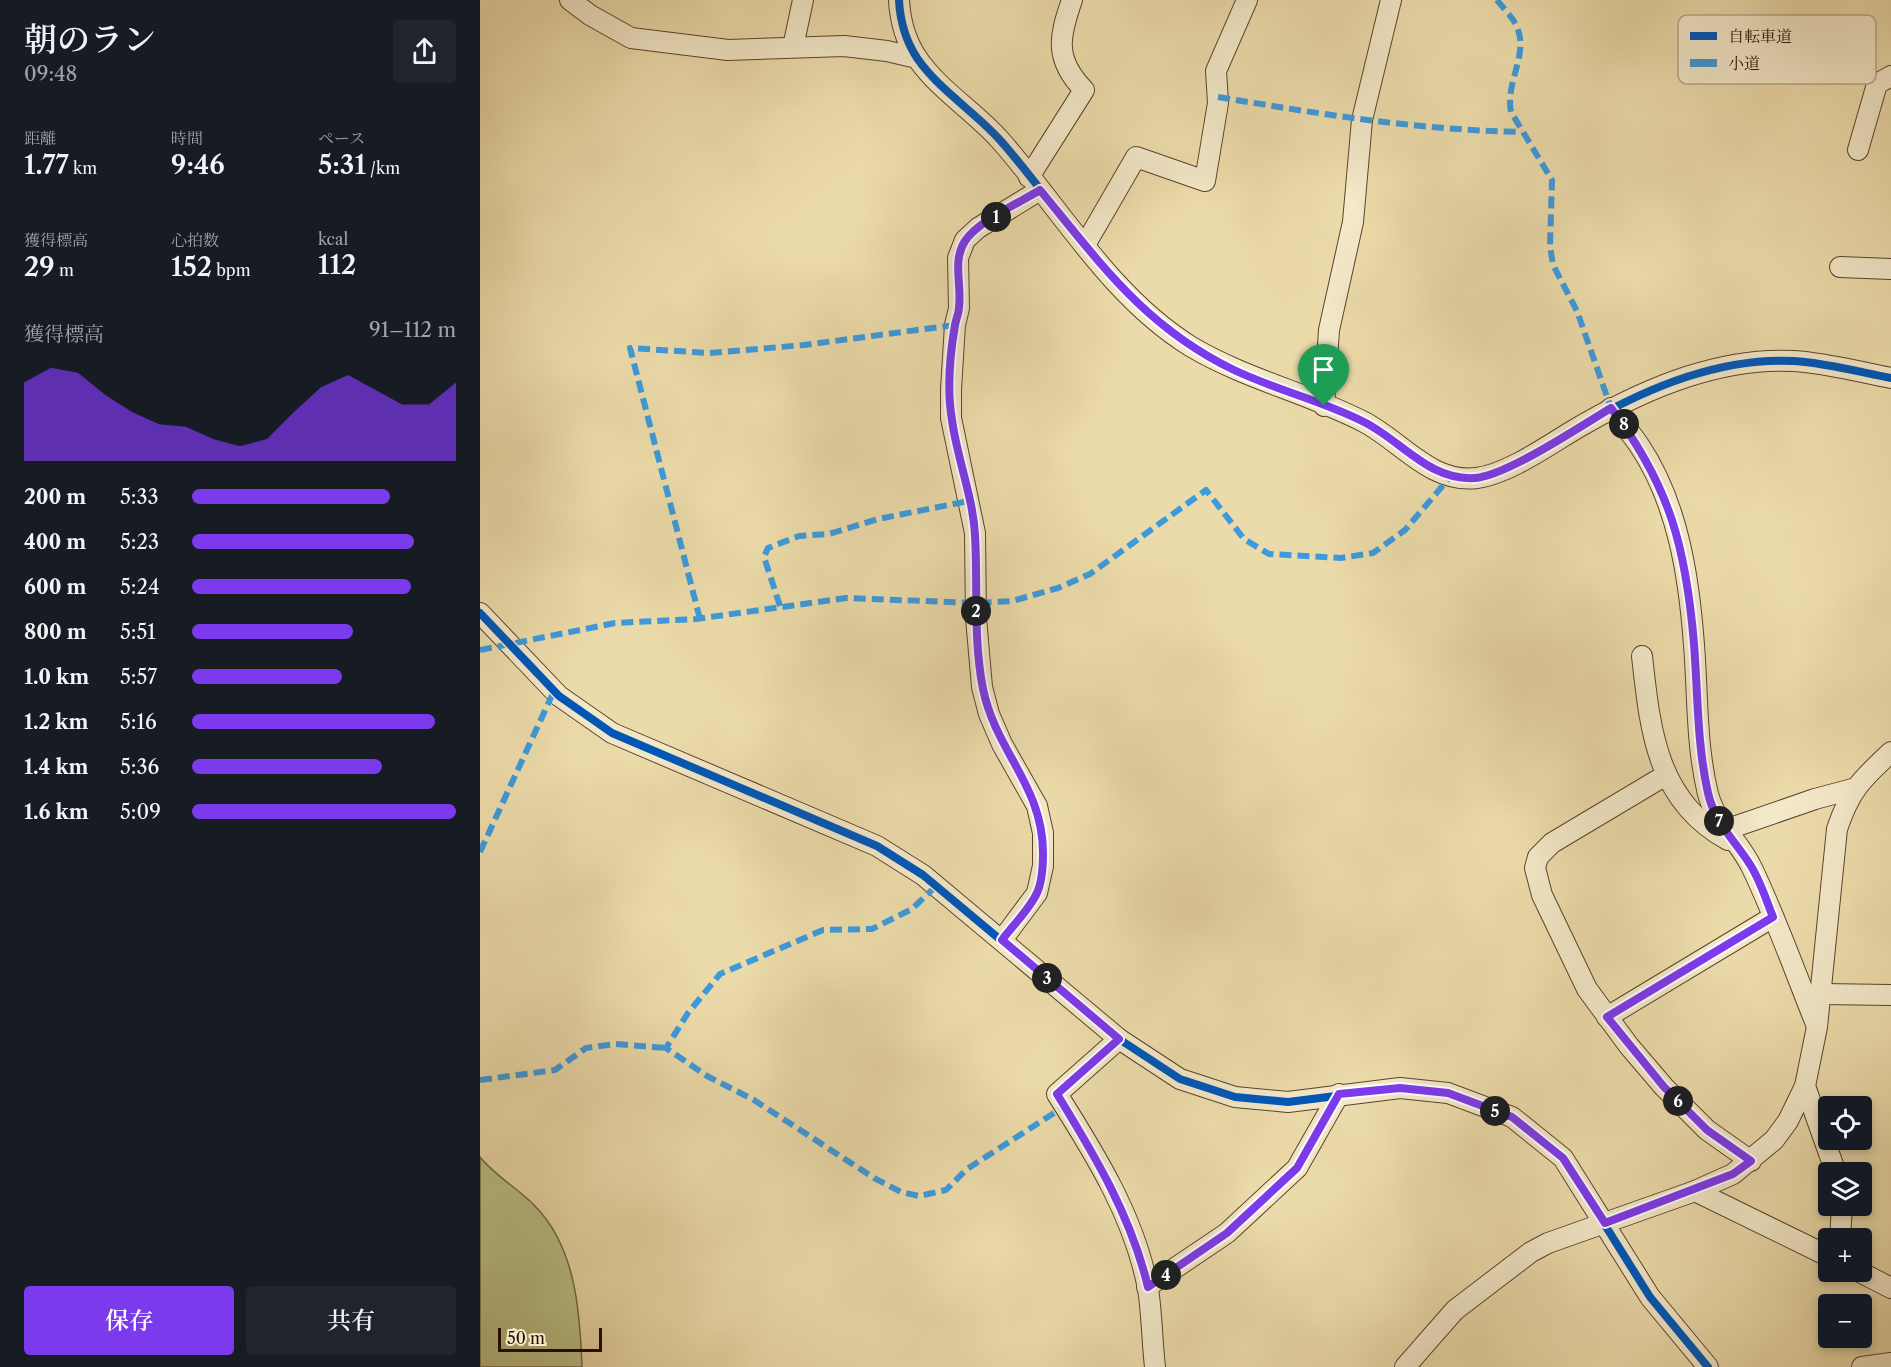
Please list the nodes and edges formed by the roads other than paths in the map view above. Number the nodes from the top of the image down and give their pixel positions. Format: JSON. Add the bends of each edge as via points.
{"nodes":[{"id":1,"x":570,"y":0,"type":"edge"},
{"id":2,"x":803,"y":0,"type":"edge"},
{"id":3,"x":899,"y":0,"type":"edge"},
{"id":4,"x":1072,"y":0,"type":"edge"},
{"id":5,"x":1247,"y":0,"type":"edge"},
{"id":6,"x":1391,"y":0,"type":"edge"},
{"id":7,"x":793,"y":47,"type":"junction"},
{"id":8,"x":917,"y":58,"type":"junction"},
{"id":9,"x":1891,"y":76,"type":"edge"},
{"id":10,"x":1858,"y":150,"type":"dead end"},
{"id":11,"x":1035,"y":184,"type":"junction"},
{"id":12,"x":1085,"y":245,"type":"junction"},
{"id":13,"x":1840,"y":267,"type":"dead end"},
{"id":14,"x":1891,"y":269,"type":"edge"},
{"id":15,"x":1891,"y":378,"type":"edge"},
{"id":16,"x":1324,"y":406,"type":"junction"},
{"id":17,"x":1611,"y":408,"type":"junction"},
{"id":18,"x":480,"y":613,"type":"edge"},
{"id":19,"x":1642,"y":656,"type":"dead end"},
{"id":20,"x":1891,"y":752,"type":"edge"},
{"id":21,"x":1666,"y":775,"type":"junction"},
{"id":22,"x":1856,"y":788,"type":"junction"},
{"id":23,"x":1730,"y":836,"type":"junction"},
{"id":24,"x":1773,"y":917,"type":"junction"},
{"id":25,"x":1002,"y":940,"type":"junction"},
{"id":26,"x":1821,"y":994,"type":"junction"},
{"id":27,"x":1891,"y":995,"type":"edge"},
{"id":28,"x":1607,"y":1017,"type":"junction"},
{"id":29,"x":1817,"y":1027,"type":"junction"},
{"id":30,"x":1119,"y":1039,"type":"junction"},
{"id":31,"x":1804,"y":1086,"type":"junction"},
{"id":32,"x":1339,"y":1094,"type":"junction"},
{"id":33,"x":1751,"y":1161,"type":"junction"},
{"id":34,"x":1832,"y":1162,"type":"edge"},
{"id":35,"x":1695,"y":1191,"type":"junction"},
{"id":36,"x":1605,"y":1223,"type":"junction"},
{"id":37,"x":1818,"y":1251,"type":"edge"},
{"id":38,"x":1872,"y":1278,"type":"edge"},
{"id":39,"x":1148,"y":1287,"type":"junction"},
{"id":40,"x":1891,"y":1288,"type":"edge"},
{"id":41,"x":1891,"y":1363,"type":"edge"},
{"id":42,"x":1413,"y":1364,"type":"edge"},
{"id":43,"x":1155,"y":1367,"type":"edge"},
{"id":44,"x":1708,"y":1367,"type":"edge"},
{"id":45,"x":1862,"y":1367,"type":"edge"}],
"edges":[{"from":1,"to":7,"type":"street","via":[[631,38],[728,50]]},
{"from":2,"to":7,"type":"street"},
{"from":3,"to":8,"type":"street","via":[[905,35]]},
{"from":4,"to":11,"type":"street","via":[[1060,35],[1068,74],[1084,90]]},
{"from":5,"to":12,"type":"street","via":[[1216,71],[1218,103],[1205,181],[1136,157]]},
{"from":6,"to":16,"type":"street","via":[[1362,120],[1353,222],[1329,330]]},
{"from":7,"to":8,"type":"street","via":[[844,46]]},
{"from":8,"to":11,"type":"street","via":[[999,138]]},
{"from":9,"to":10,"type":"street","via":[[1877,84]]},
{"from":11,"to":12,"type":"street"},
{"from":11,"to":25,"type":"street","via":[[965,240],[958,258],[959,308],[951,389],[951,418],[975,533],[982,687],[1002,744],[1030,789],[1043,833],[1043,866],[1037,893]]},
{"from":12,"to":16,"type":"street","via":[[1123,291],[1189,345],[1234,370]]},
{"from":13,"to":14,"type":"street"},
{"from":15,"to":17,"type":"street","via":[[1796,361],[1755,362],[1715,368]]},
{"from":16,"to":17,"type":"street","via":[[1365,422],[1427,467],[1446,475],[1476,478],[1502,471]]},
{"from":17,"to":23,"type":"street","via":[[1640,446],[1676,529],[1687,578],[1698,740],[1708,796]]},
{"from":18,"to":25,"type":"street","via":[[559,696],[612,733],[877,846],[923,875]]},
{"from":19,"to":21,"type":"street","via":[[1651,732]]},
{"from":20,"to":22,"type":"street"},
{"from":21,"to":23,"type":"street","via":[[1690,810],[1710,830]]},
{"from":21,"to":28,"type":"street","via":[[1552,843],[1538,856],[1535,868],[1542,895],[1587,989]]},
{"from":22,"to":23,"type":"street","via":[[1815,799]]},
{"from":22,"to":26,"type":"street","via":[[1848,798],[1837,829]]},
{"from":23,"to":24,"type":"street","via":[[1751,865]]},
{"from":24,"to":28,"type":"street"},
{"from":24,"to":29,"type":"street"},
{"from":25,"to":30,"type":"street"},
{"from":26,"to":27,"type":"street"},
{"from":26,"to":29,"type":"street"},
{"from":28,"to":33,"type":"street","via":[[1664,1087],[1707,1130]]},
{"from":29,"to":31,"type":"street"},
{"from":30,"to":32,"type":"street","via":[[1180,1079],[1235,1097],[1287,1102]]},
{"from":30,"to":39,"type":"street","via":[[1057,1094],[1110,1182],[1139,1252]]},
{"from":31,"to":33,"type":"street","via":[[1788,1121]]},
{"from":31,"to":34,"type":"street"},
{"from":32,"to":36,"type":"street","via":[[1400,1088],[1448,1093],[1512,1117],[1563,1158]]},
{"from":32,"to":39,"type":"street","via":[[1297,1168],[1227,1233]]},
{"from":33,"to":35,"type":"street"},
{"from":35,"to":36,"type":"street"},
{"from":35,"to":37,"type":"street"},
{"from":36,"to":42,"type":"street","via":[[1531,1252],[1455,1310]]},
{"from":36,"to":44,"type":"street","via":[[1650,1297]]},
{"from":38,"to":40,"type":"street"},
{"from":39,"to":43,"type":"street"},
{"from":41,"to":45,"type":"street"}]}
